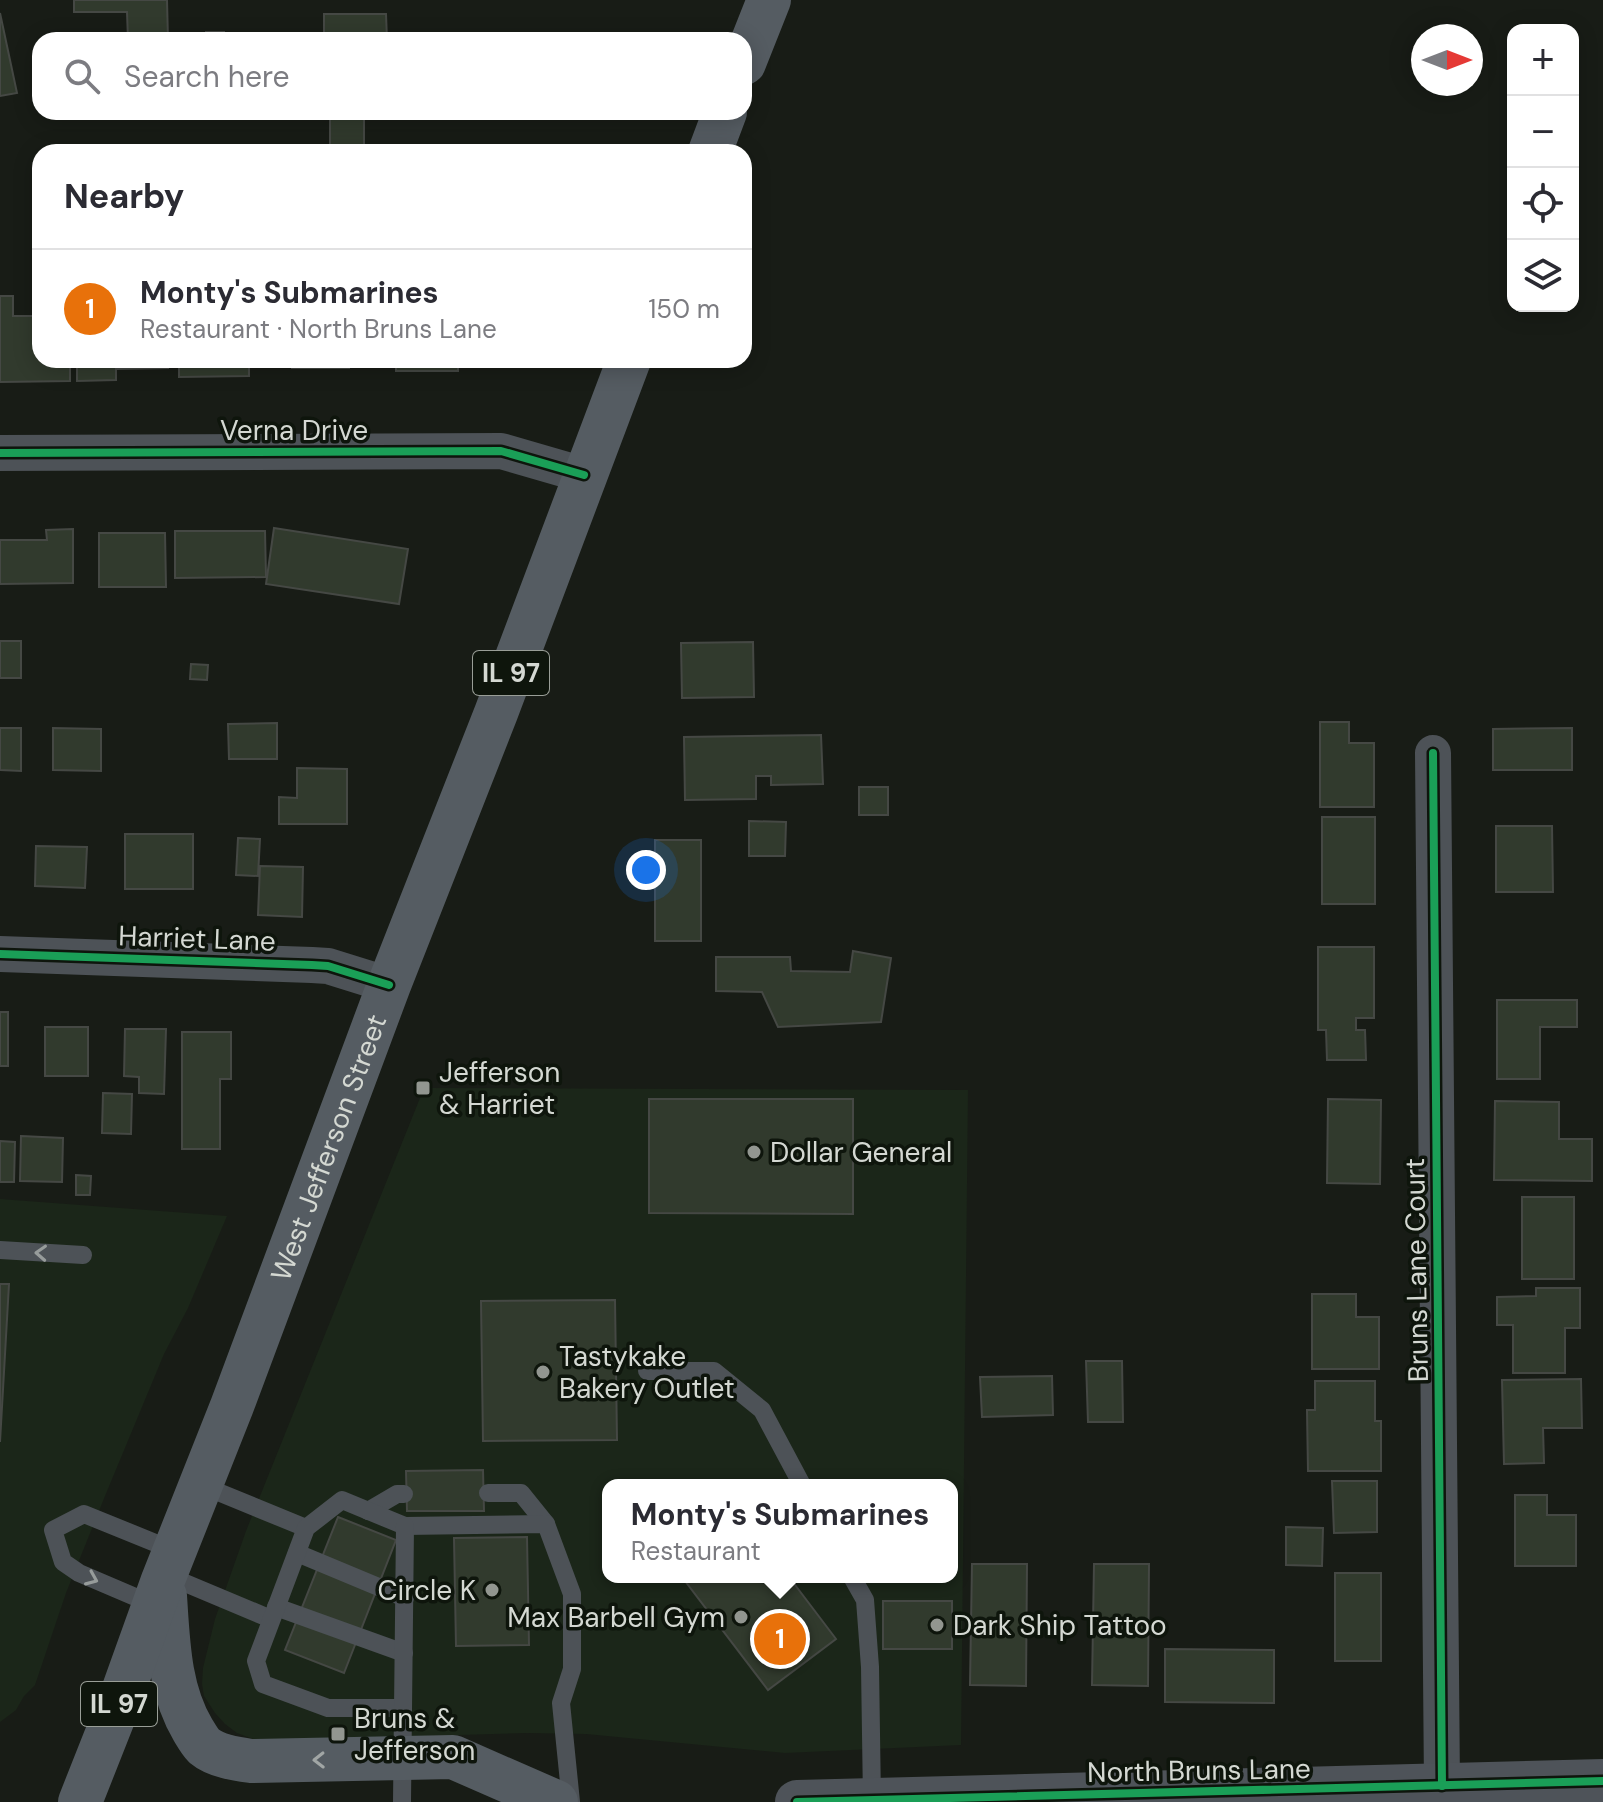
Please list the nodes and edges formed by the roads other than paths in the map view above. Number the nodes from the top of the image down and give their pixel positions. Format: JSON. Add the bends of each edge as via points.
{"nodes":[{"id":1,"x":769,"y":0,"type":"edge"},
{"id":2,"x":752,"y":43,"type":"edge"},
{"id":3,"x":722,"y":120,"type":"edge"},
{"id":4,"x":713,"y":144,"type":"edge"},
{"id":5,"x":626,"y":368,"type":"edge"},
{"id":6,"x":0,"y":453,"type":"edge"},
{"id":7,"x":584,"y":475,"type":"junction"},
{"id":8,"x":1433,"y":753,"type":"dead end"},
{"id":9,"x":0,"y":954,"type":"edge"},
{"id":10,"x":389,"y":985,"type":"junction"},
{"id":11,"x":0,"y":1250,"type":"edge"},
{"id":12,"x":83,"y":1255,"type":"dead end"},
{"id":13,"x":647,"y":1371,"type":"dead end"},
{"id":14,"x":799,"y":1479,"type":"edge"},
{"id":15,"x":201,"y":1485,"type":"junction"},
{"id":16,"x":488,"y":1493,"type":"dead end"},
{"id":17,"x":404,"y":1494,"type":"dead end"},
{"id":18,"x":368,"y":1511,"type":"junction"},
{"id":19,"x":546,"y":1524,"type":"junction"},
{"id":20,"x":405,"y":1526,"type":"junction"},
{"id":21,"x":306,"y":1528,"type":"junction"},
{"id":22,"x":297,"y":1553,"type":"junction"},
{"id":23,"x":164,"y":1578,"type":"junction"},
{"id":24,"x":855,"y":1583,"type":"edge"},
{"id":25,"x":405,"y":1598,"type":"junction"},
{"id":26,"x":274,"y":1613,"type":"junction"},
{"id":27,"x":404,"y":1653,"type":"junction"},
{"id":28,"x":403,"y":1708,"type":"junction"},
{"id":29,"x":402,"y":1758,"type":"junction"},
{"id":30,"x":1442,"y":1786,"type":"junction"},
{"id":31,"x":1601,"y":1788,"type":"edge"},
{"id":32,"x":872,"y":1800,"type":"edge"},
{"id":33,"x":80,"y":1802,"type":"edge"},
{"id":34,"x":402,"y":1802,"type":"edge"},
{"id":35,"x":556,"y":1802,"type":"edge"},
{"id":36,"x":571,"y":1802,"type":"edge"},
{"id":37,"x":797,"y":1802,"type":"edge"}],
"edges":[{"from":1,"to":2,"type":"main road"},
{"from":3,"to":4,"type":"main road"},
{"from":5,"to":7,"type":"main road","name":"West Jefferson Street","number":"IL 97"},
{"from":6,"to":7,"type":"street","name":"Verna Drive","via":[[501,451]]},
{"from":7,"to":10,"type":"main road","name":"West Jefferson Street","number":"IL 97"},
{"from":8,"to":30,"type":"street","name":"Bruns Lane Court"},
{"from":9,"to":10,"type":"street","name":"Harriet Lane","via":[[328,966]]},
{"from":10,"to":15,"type":"main road","name":"West Jefferson Street","number":"IL 97"},
{"from":12,"to":11,"type":"lane","one_way":true},
{"from":13,"to":14,"type":"lane","via":[[714,1371],[762,1410]]},
{"from":15,"to":21,"type":"lane"},
{"from":15,"to":23,"type":"main road","name":"West Jefferson Street","number":"IL 97"},
{"from":16,"to":19,"type":"lane","via":[[521,1493]]},
{"from":17,"to":18,"type":"lane"},
{"from":18,"to":20,"type":"lane"},
{"from":18,"to":21,"type":"lane","via":[[342,1500]]},
{"from":19,"to":20,"type":"lane"},
{"from":19,"to":36,"type":"lane","via":[[572,1594],[572,1669],[561,1703]]},
{"from":20,"to":25,"type":"lane"},
{"from":21,"to":22,"type":"lane"},
{"from":22,"to":25,"type":"lane"},
{"from":22,"to":26,"type":"lane"},
{"from":23,"to":23,"type":"lane","one_way":true,"via":[[84,1514],[53,1530],[63,1562],[79,1573]]},
{"from":23,"to":26,"type":"lane"},
{"from":29,"to":23,"type":"main road","one_way":true,"via":[[251,1761],[204,1746],[178,1701]]},
{"from":23,"to":33,"type":"main road","name":"West Jefferson Street","number":"IL 97"},
{"from":24,"to":32,"type":"lane","via":[[865,1600]]},
{"from":25,"to":27,"type":"lane"},
{"from":26,"to":27,"type":"lane"},
{"from":26,"to":28,"type":"lane","via":[[256,1661],[263,1684],[328,1708]]},
{"from":27,"to":28,"type":"lane"},
{"from":28,"to":29,"type":"lane"},
{"from":29,"to":34,"type":"lane"},
{"from":29,"to":35,"type":"main road","via":[[453,1757]]},
{"from":30,"to":31,"type":"main road","name":"North Bruns Lane"},
{"from":30,"to":32,"type":"main road","name":"North Bruns Lane"},
{"from":32,"to":37,"type":"main road","name":"North Bruns Lane"}]}
